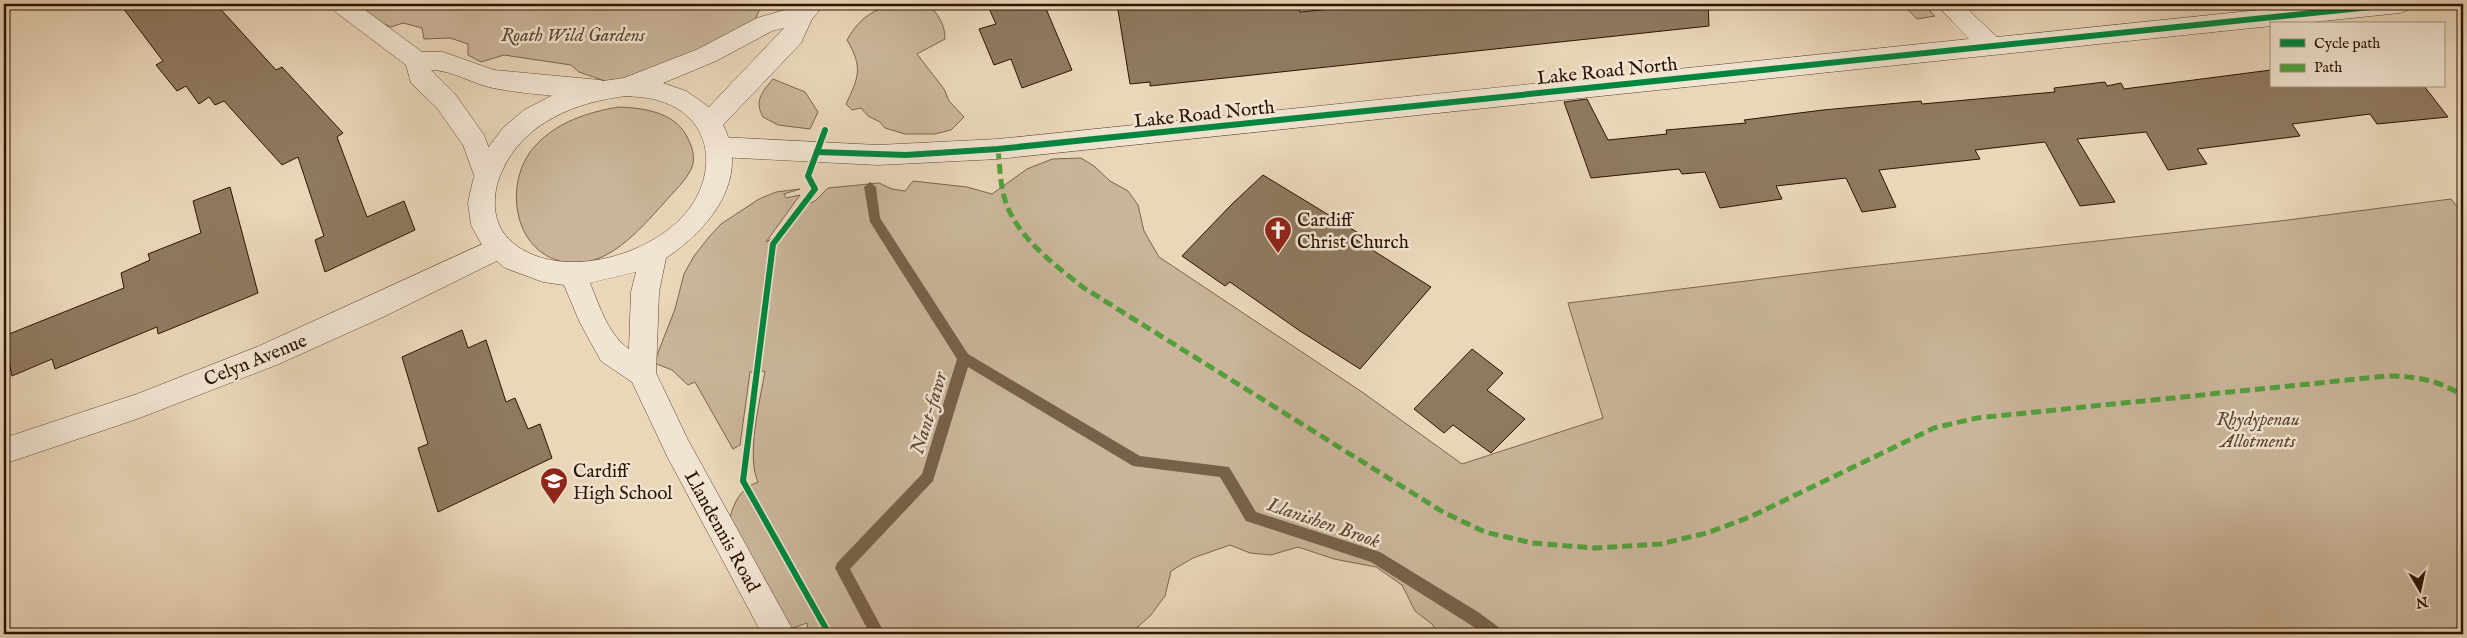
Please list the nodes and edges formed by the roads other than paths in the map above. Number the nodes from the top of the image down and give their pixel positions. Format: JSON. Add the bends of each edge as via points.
{"nodes":[{"id":1,"x":341,"y":4,"type":"edge"},
{"id":2,"x":1948,"y":4,"type":"edge"},
{"id":3,"x":2400,"y":4,"type":"edge"},
{"id":4,"x":809,"y":9,"type":"edge"},
{"id":5,"x":1991,"y":46,"type":"junction"},
{"id":6,"x":417,"y":61,"type":"junction"},
{"id":7,"x":626,"y":87,"type":"junction"},
{"id":8,"x":600,"y":90,"type":"junction"},
{"id":9,"x":709,"y":123,"type":"junction"},
{"id":10,"x":720,"y":147,"type":"junction"},
{"id":11,"x":486,"y":176,"type":"junction"},
{"id":12,"x":498,"y":248,"type":"junction"},
{"id":13,"x":654,"y":252,"type":"junction"},
{"id":14,"x":573,"y":274,"type":"junction"},
{"id":15,"x":642,"y":373,"type":"junction"},
{"id":16,"x":4,"y":450,"type":"edge"},
{"id":17,"x":780,"y":634,"type":"edge"}],
"edges":[{"from":1,"to":6,"type":"street"},
{"from":2,"to":5,"type":"street"},
{"from":3,"to":5,"type":"street","name":"Lake Road North"},
{"from":4,"to":7,"type":"street","via":[[765,24],[707,55]]},
{"from":4,"to":9,"type":"street","via":[[792,37]]},
{"from":5,"to":10,"type":"street","name":"Lake Road North","via":[[998,149],[878,155]]},
{"from":6,"to":8,"type":"street","via":[[443,60],[494,79]]},
{"from":6,"to":11,"type":"street","via":[[420,76],[446,101],[475,142]]},
{"from":7,"to":8,"type":"street"},
{"from":7,"to":9,"type":"street","via":[[660,91],[689,103]]},
{"from":8,"to":11,"type":"street","via":[[565,100],[533,117],[507,140]]},
{"from":9,"to":10,"type":"street"},
{"from":10,"to":13,"type":"street","via":[[719,175],[707,203],[685,230]]},
{"from":11,"to":12,"type":"street","via":[[480,196],[484,224]]},
{"from":12,"to":14,"type":"street","via":[[518,262],[543,272]]},
{"from":12,"to":16,"type":"street","name":"Celyn Avenue","via":[[246,364],[129,409]]},
{"from":13,"to":14,"type":"street","via":[[610,270]]},
{"from":13,"to":15,"type":"street","name":"Llandennis Road","via":[[645,292]]},
{"from":14,"to":15,"type":"street","via":[[611,352]]},
{"from":15,"to":17,"type":"street","name":"Llandennis Road","via":[[678,449]]}]}
